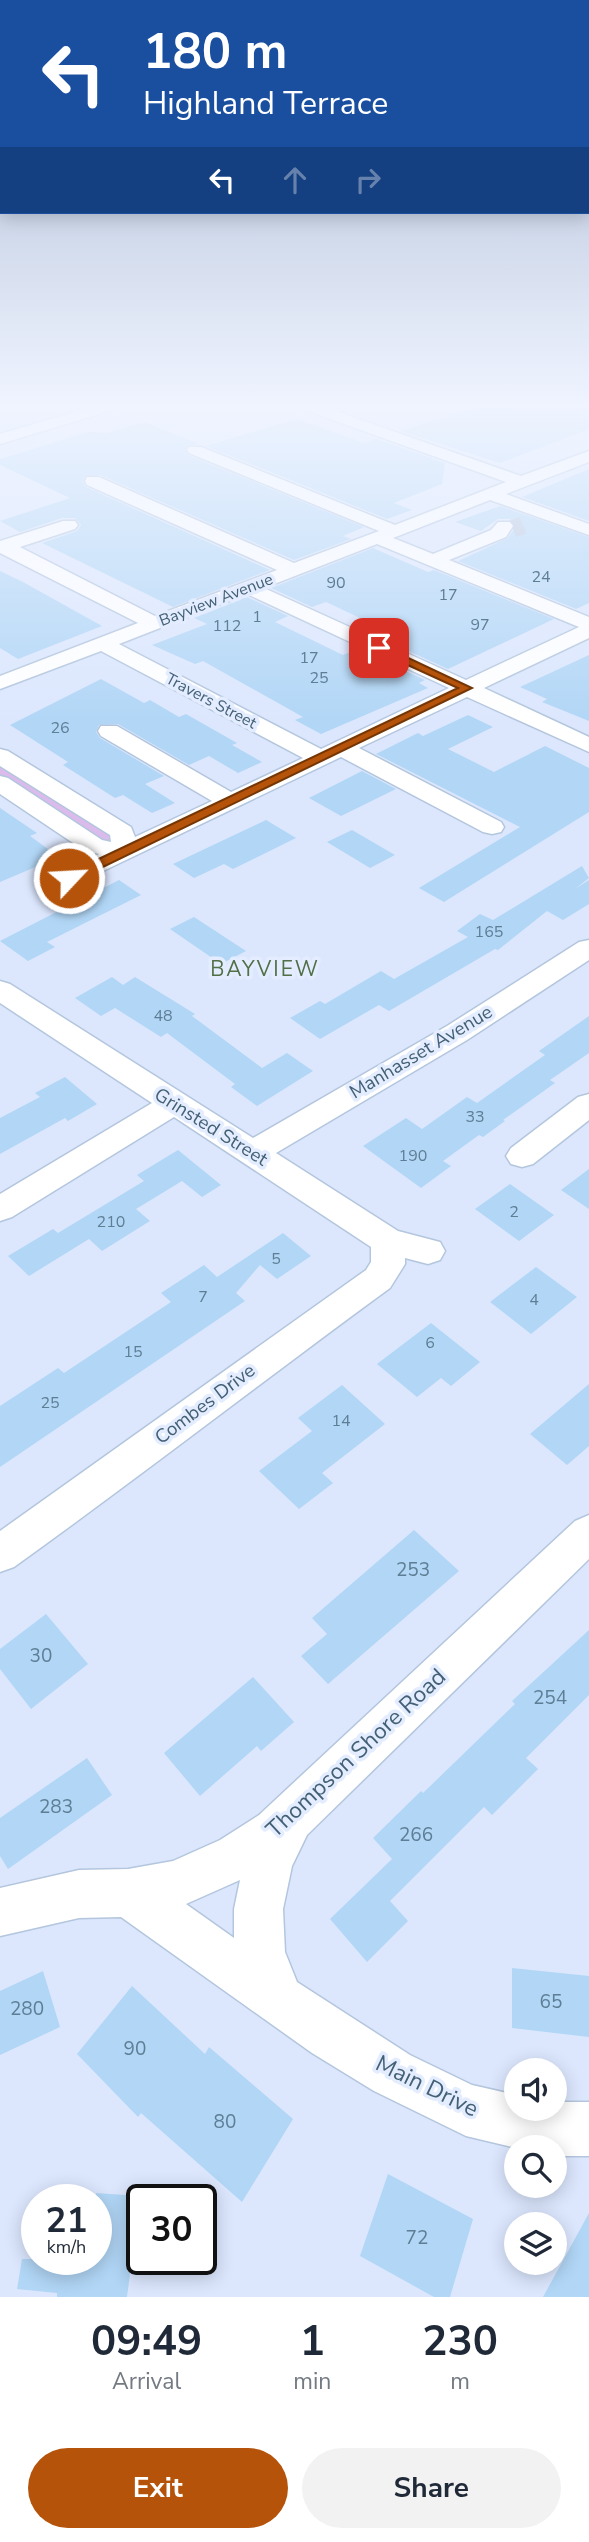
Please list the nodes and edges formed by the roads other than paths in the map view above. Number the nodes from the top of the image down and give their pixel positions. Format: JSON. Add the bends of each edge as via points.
{"nodes":[{"id":1,"x":156,"y":509,"type":"edge"},
{"id":2,"x":330,"y":509,"type":"edge"},
{"id":3,"x":451,"y":509,"type":"edge"},
{"id":4,"x":504,"y":509,"type":"edge"},
{"id":5,"x":518,"y":524,"type":"junction"},
{"id":6,"x":69,"y":525,"type":"dead end"},
{"id":7,"x":589,"y":530,"type":"edge"},
{"id":8,"x":387,"y":534,"type":"junction"},
{"id":9,"x":2,"y":547,"type":"edge"},
{"id":10,"x":433,"y":560,"type":"junction"},
{"id":11,"x":293,"y":570,"type":"junction"},
{"id":12,"x":249,"y":588,"type":"junction"},
{"id":13,"x":155,"y":624,"type":"junction"},
{"id":14,"x":589,"y":624,"type":"edge"},
{"id":15,"x":589,"y":630,"type":"edge"},
{"id":16,"x":103,"y":644,"type":"junction"},
{"id":17,"x":0,"y":683,"type":"edge"},
{"id":18,"x":467,"y":688,"type":"junction"},
{"id":19,"x":109,"y":731,"type":"dead end"},
{"id":20,"x":589,"y":745,"type":"edge"},
{"id":21,"x":342,"y":748,"type":"junction"},
{"id":22,"x":0,"y":756,"type":"edge"},
{"id":23,"x":320,"y":758,"type":"junction"},
{"id":24,"x":0,"y":783,"type":"edge"},
{"id":25,"x":230,"y":801,"type":"junction"},
{"id":26,"x":492,"y":827,"type":"dead end"},
{"id":27,"x":124,"y":852,"type":"junction"},
{"id":28,"x":69,"y":878,"type":"dead end"},
{"id":29,"x":589,"y":948,"type":"edge"},
{"id":30,"x":0,"y":990,"type":"edge"},
{"id":31,"x":173,"y":1104,"type":"junction"},
{"id":32,"x":589,"y":1104,"type":"edge"},
{"id":33,"x":252,"y":1153,"type":"junction"},
{"id":34,"x":522,"y":1156,"type":"dead end"},
{"id":35,"x":0,"y":1209,"type":"edge"},
{"id":36,"x":388,"y":1241,"type":"junction"},
{"id":37,"x":428,"y":1251,"type":"dead end"},
{"id":38,"x":589,"y":1533,"type":"edge"},
{"id":39,"x":0,"y":1554,"type":"edge"},
{"id":40,"x":293,"y":1817,"type":"junction"},
{"id":41,"x":128,"y":1894,"type":"junction"},
{"id":42,"x":0,"y":1912,"type":"edge"},
{"id":43,"x":280,"y":2000,"type":"junction"},
{"id":44,"x":589,"y":2129,"type":"edge"}],
"edges":[{"from":1,"to":11,"type":"street"},
{"from":2,"to":8,"type":"street"},
{"from":3,"to":8,"type":"street","name":"Bayview Avenue"},
{"from":4,"to":5,"type":"street"},
{"from":5,"to":7,"type":"street"},
{"from":5,"to":10,"type":"street"},
{"from":6,"to":9,"type":"street"},
{"from":8,"to":10,"type":"street"},
{"from":8,"to":11,"type":"street","name":"Bayview Avenue"},
{"from":9,"to":13,"type":"street"},
{"from":10,"to":14,"type":"street"},
{"from":11,"to":12,"type":"street","name":"Bayview Avenue"},
{"from":12,"to":13,"type":"street","name":"Bayview Avenue"},
{"from":12,"to":18,"type":"street"},
{"from":13,"to":16,"type":"street","name":"Bayview Avenue"},
{"from":15,"to":18,"type":"street"},
{"from":16,"to":17,"type":"street","name":"Bayview Avenue"},
{"from":16,"to":23,"type":"street","name":"Travers Street"},
{"from":18,"to":20,"type":"street"},
{"from":18,"to":21,"type":"street"},
{"from":19,"to":25,"type":"street"},
{"from":21,"to":23,"type":"street"},
{"from":21,"to":26,"type":"street"},
{"from":22,"to":27,"type":"street","via":[[122,832]]},
{"from":23,"to":25,"type":"street"},
{"from":24,"to":27,"type":"street","via":[[94,846]]},
{"from":25,"to":27,"type":"street"},
{"from":27,"to":28,"type":"street"},
{"from":29,"to":33,"type":"street","name":"Manhasset Avenue"},
{"from":30,"to":31,"type":"street","name":"Grinsted Street"},
{"from":31,"to":33,"type":"street","name":"Grinsted Street"},
{"from":31,"to":35,"type":"street"},
{"from":32,"to":34,"type":"street"},
{"from":33,"to":36,"type":"street","name":"Grinsted Street"},
{"from":36,"to":37,"type":"street","name":"Grinsted Street"},
{"from":36,"to":39,"type":"street","name":"Combes Drive","via":[[388,1264],[378,1279]]},
{"from":38,"to":40,"type":"street","name":"Thompson Shore Road"},
{"from":40,"to":41,"type":"street","name":"Thompson Shore Road","via":[[220,1865]]},
{"from":40,"to":43,"type":"street","via":[[266,1872],[258,1911],[260,1959]]},
{"from":41,"to":42,"type":"street","name":"Thompson Shore Road","via":[[92,1892]]},
{"from":41,"to":43,"type":"street","name":"Main Drive"},
{"from":43,"to":44,"type":"street","name":"Main Drive","via":[[392,2073],[466,2110],[547,2129]]}]}
